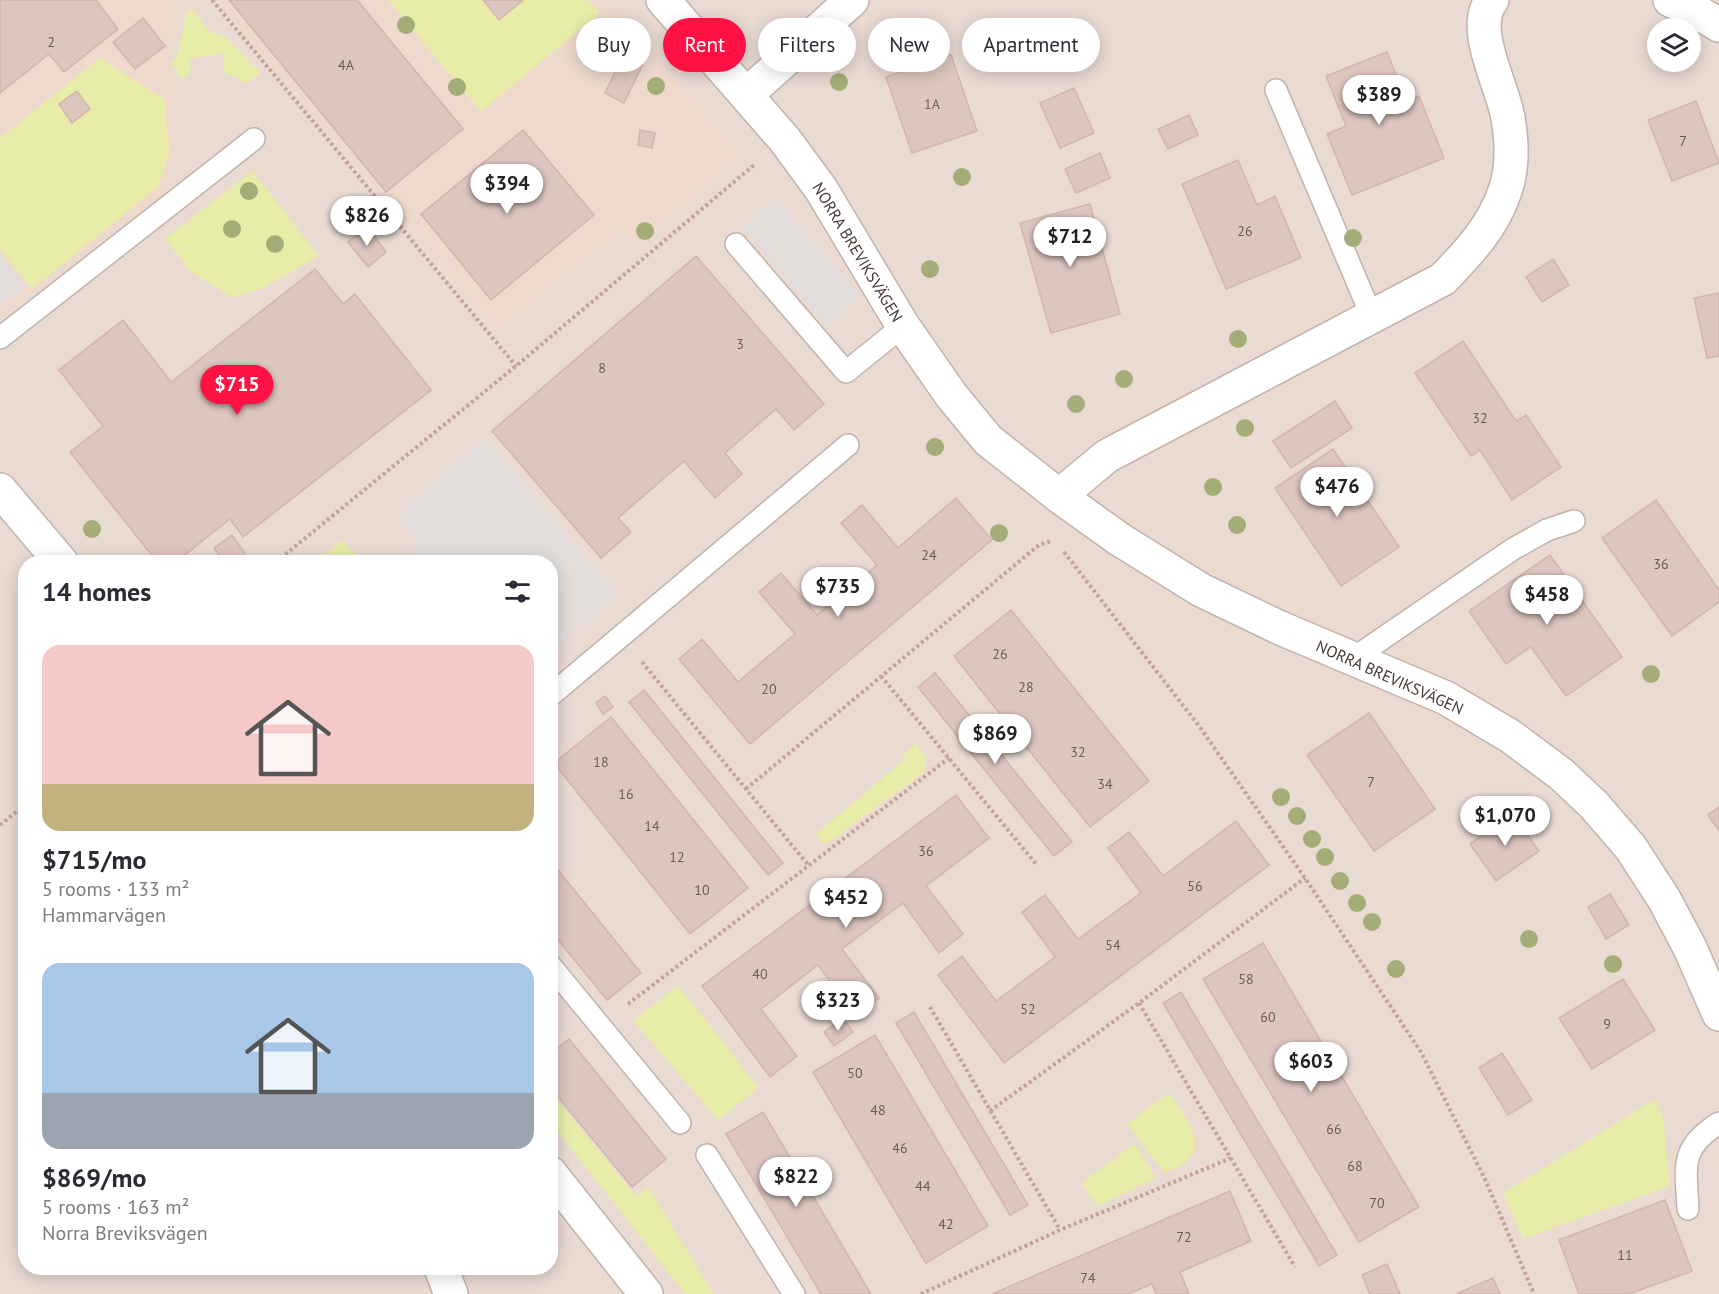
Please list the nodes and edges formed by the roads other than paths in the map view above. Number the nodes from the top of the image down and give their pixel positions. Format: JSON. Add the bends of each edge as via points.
{"nodes":[{"id":1,"x":663,"y":0,"type":"edge"},
{"id":2,"x":852,"y":0,"type":"edge"},
{"id":3,"x":1670,"y":0,"type":"edge"},
{"id":4,"x":1489,"y":1,"type":"edge"},
{"id":5,"x":1719,"y":25,"type":"edge"},
{"id":6,"x":1276,"y":90,"type":"dead end"},
{"id":7,"x":746,"y":95,"type":"junction"},
{"id":8,"x":254,"y":139,"type":"dead end"},
{"id":9,"x":736,"y":244,"type":"dead end"},
{"id":10,"x":1372,"y":316,"type":"junction"},
{"id":11,"x":903,"y":326,"type":"junction"},
{"id":12,"x":0,"y":338,"type":"edge"},
{"id":13,"x":848,"y":445,"type":"dead end"},
{"id":14,"x":0,"y":490,"type":"edge"},
{"id":15,"x":1059,"y":496,"type":"junction"},
{"id":16,"x":1574,"y":521,"type":"dead end"},
{"id":17,"x":55,"y":555,"type":"edge"},
{"id":18,"x":1354,"y":658,"type":"junction"},
{"id":19,"x":558,"y":689,"type":"edge"},
{"id":20,"x":558,"y":974,"type":"edge"},
{"id":21,"x":1719,"y":1014,"type":"edge"},
{"id":22,"x":680,"y":1123,"type":"dead end"},
{"id":23,"x":1719,"y":1123,"type":"edge"},
{"id":24,"x":707,"y":1155,"type":"dead end"},
{"id":25,"x":558,"y":1183,"type":"edge"},
{"id":26,"x":1688,"y":1209,"type":"dead end"},
{"id":27,"x":444,"y":1275,"type":"edge"},
{"id":28,"x":451,"y":1294,"type":"edge"},
{"id":29,"x":646,"y":1294,"type":"edge"},
{"id":30,"x":794,"y":1294,"type":"edge"}],
"edges":[{"from":1,"to":7,"type":"street","name":"NORRA BREVIKSVÄGEN"},
{"from":2,"to":7,"type":"street"},
{"from":3,"to":5,"type":"street"},
{"from":4,"to":10,"type":"street","via":[[1483,21],[1486,42],[1508,117],[1511,152],[1506,188],[1494,218],[1477,244],[1443,279]]},
{"from":6,"to":10,"type":"lane"},
{"from":7,"to":11,"type":"street","name":"NORRA BREVIKSVÄGEN","via":[[821,189]]},
{"from":8,"to":12,"type":"lane"},
{"from":9,"to":11,"type":"lane","via":[[846,372]]},
{"from":10,"to":15,"type":"street","via":[[1107,456]]},
{"from":11,"to":15,"type":"street","name":"NORRA BREVIKSVÄGEN","via":[[988,440]]},
{"from":13,"to":19,"type":"lane"},
{"from":14,"to":17,"type":"street"},
{"from":15,"to":18,"type":"street","name":"NORRA BREVIKSVÄGEN","via":[[1201,590]]},
{"from":16,"to":18,"type":"lane","via":[[1547,530],[1513,549]]},
{"from":18,"to":21,"type":"street","name":"NORRA BREVIKSVÄGEN","via":[[1446,698],[1509,736],[1561,774],[1594,805],[1631,848],[1664,899]]},
{"from":20,"to":22,"type":"lane"},
{"from":23,"to":26,"type":"lane","via":[[1701,1134],[1691,1148],[1686,1165]]},
{"from":24,"to":30,"type":"lane"},
{"from":25,"to":29,"type":"street"},
{"from":27,"to":28,"type":"street"}]}
